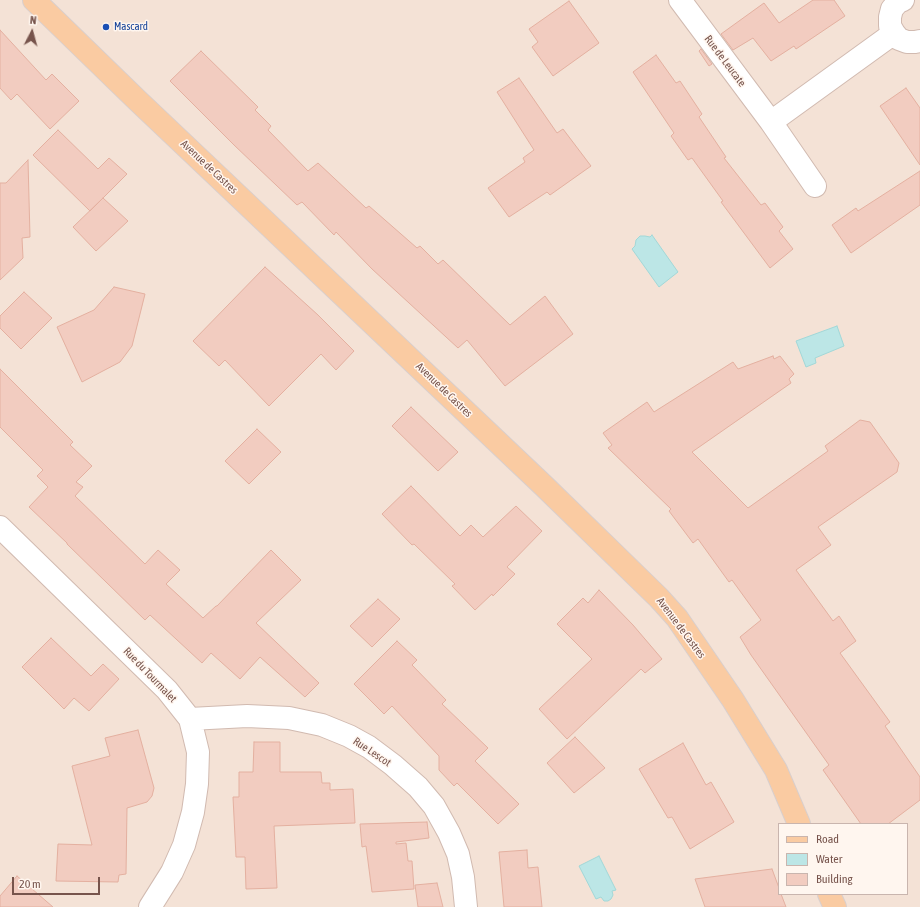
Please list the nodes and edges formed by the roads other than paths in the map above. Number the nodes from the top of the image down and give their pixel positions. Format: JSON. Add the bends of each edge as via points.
{"nodes":[{"id":1,"x":34,"y":0,"type":"edge"},
{"id":2,"x":680,"y":0,"type":"edge"},
{"id":3,"x":899,"y":1,"type":"edge"},
{"id":4,"x":894,"y":33,"type":"junction"},
{"id":5,"x":920,"y":41,"type":"edge"},
{"id":6,"x":771,"y":122,"type":"junction"},
{"id":7,"x":815,"y":186,"type":"dead end"},
{"id":8,"x":0,"y":527,"type":"edge"},
{"id":9,"x":190,"y":719,"type":"junction"},
{"id":10,"x":799,"y":823,"type":"edge"},
{"id":11,"x":829,"y":895,"type":"edge"},
{"id":12,"x":150,"y":907,"type":"edge"},
{"id":13,"x":466,"y":907,"type":"edge"},
{"id":14,"x":835,"y":907,"type":"edge"}],
"edges":[{"from":1,"to":10,"type":"main road","name":"Avenue de Castres","via":[[659,598],[676,618],[733,700],[776,770]]},
{"from":2,"to":6,"type":"street","name":"Rue de Leucate"},
{"from":3,"to":4,"type":"street","via":[[892,9],[890,17],[890,26]]},
{"from":4,"to":5,"type":"street","via":[[899,39],[907,42]]},
{"from":4,"to":6,"type":"street"},
{"from":6,"to":7,"type":"street","name":"Rue de Leucate"},
{"from":8,"to":9,"type":"street","name":"Rue du Tourmalet","via":[[167,690]]},
{"from":9,"to":12,"type":"street","name":"Rue du Tourmalet","via":[[198,752],[193,812],[184,845],[172,872]]},
{"from":9,"to":13,"type":"street","name":"Rue Lescot","via":[[246,716],[289,718],[322,725],[369,747],[418,787],[434,806],[458,854]]},
{"from":11,"to":14,"type":"main road"}]}
